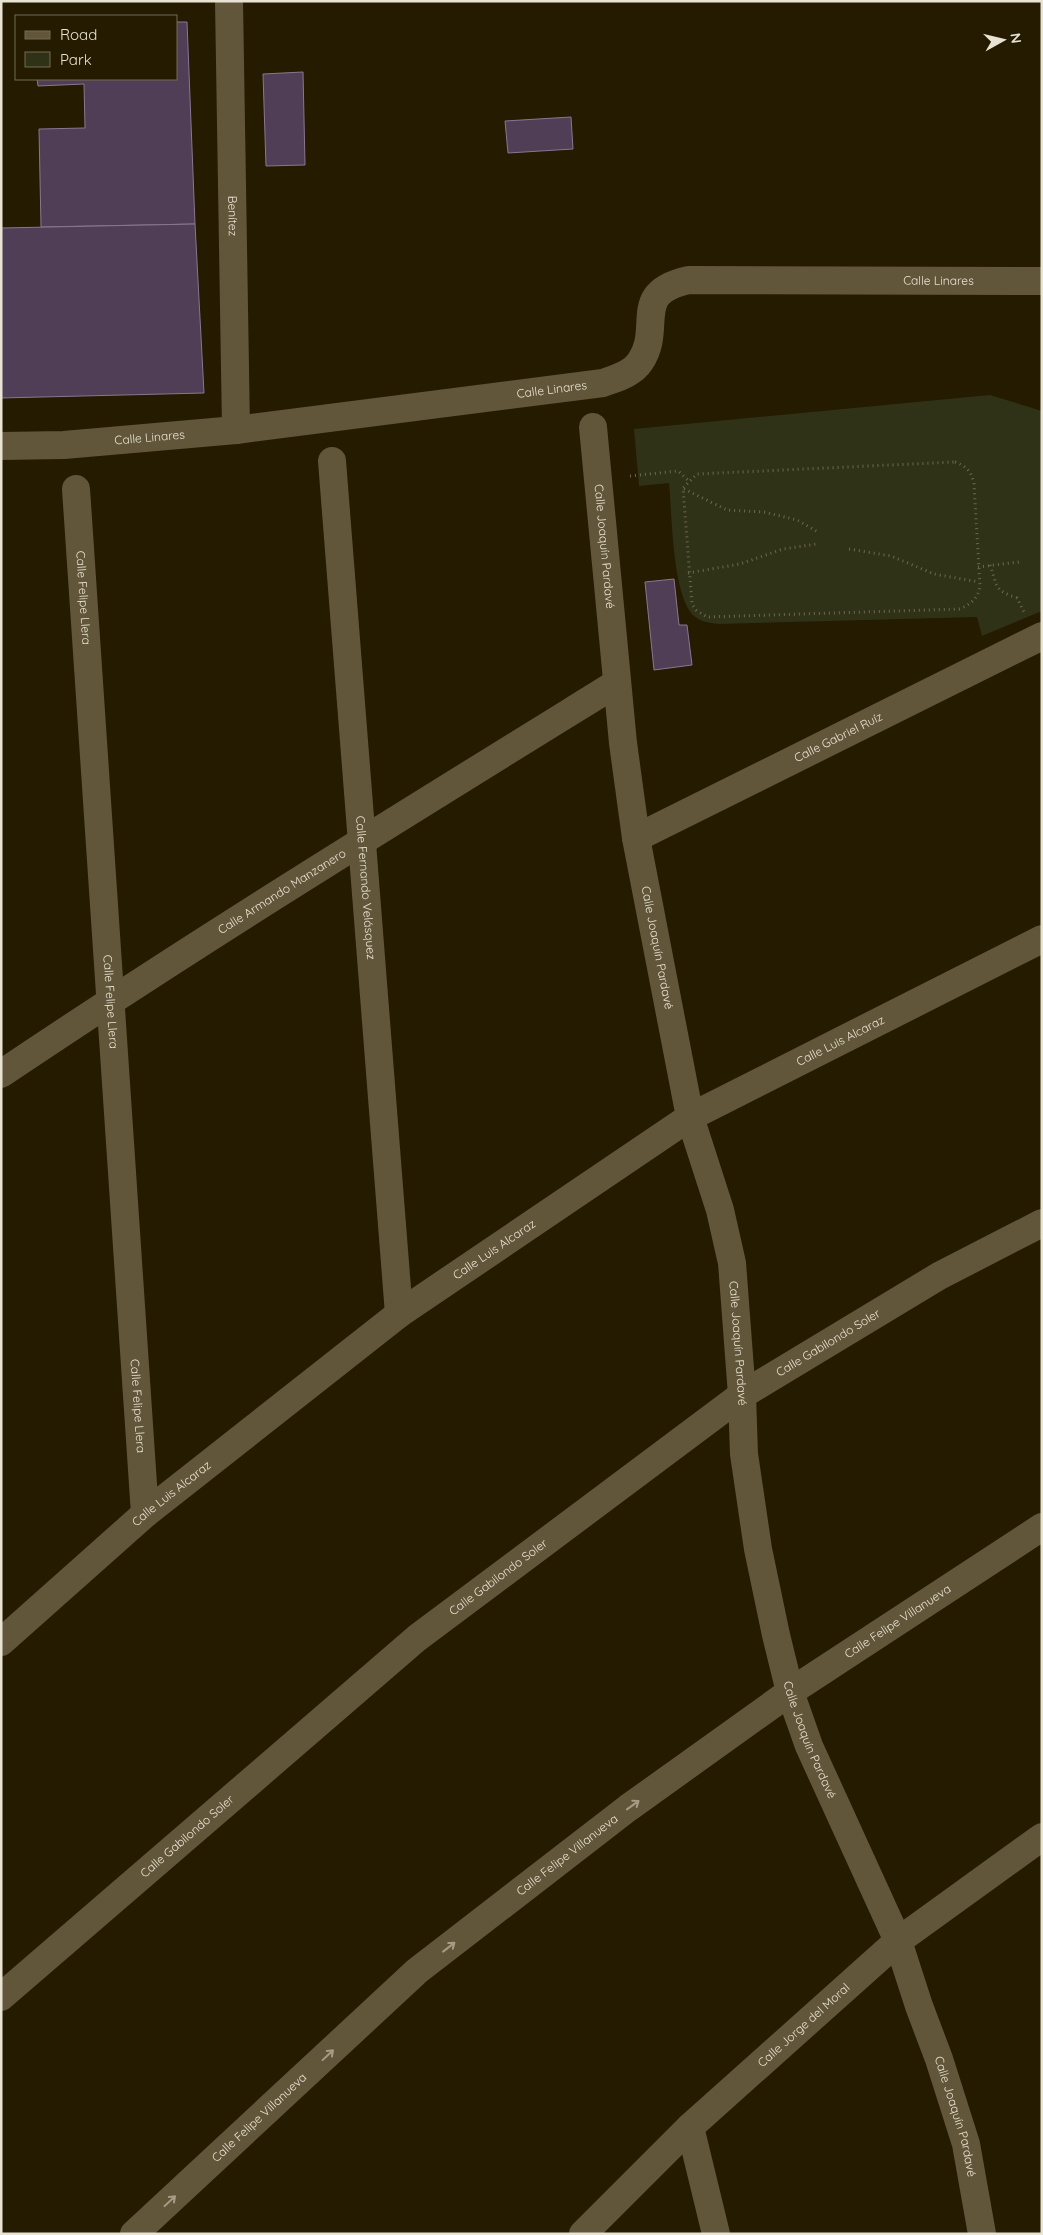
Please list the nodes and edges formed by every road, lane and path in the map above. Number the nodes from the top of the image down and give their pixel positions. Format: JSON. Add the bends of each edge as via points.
{"nodes":[{"id":1,"x":229,"y":1,"type":"edge"},
{"id":2,"x":1042,"y":281,"type":"edge"},
{"id":3,"x":593,"y":427,"type":"dead end"},
{"id":4,"x":236,"y":430,"type":"junction"},
{"id":5,"x":1,"y":446,"type":"edge"},
{"id":6,"x":332,"y":462,"type":"dead end"},
{"id":7,"x":624,"y":476,"type":"dead end"},
{"id":8,"x":689,"y":481,"type":"junction"},
{"id":9,"x":683,"y":488,"type":"junction"},
{"id":10,"x":76,"y":489,"type":"dead end"},
{"id":11,"x":818,"y":532,"type":"dead end"},
{"id":12,"x":817,"y":544,"type":"dead end"},
{"id":13,"x":849,"y":549,"type":"dead end"},
{"id":14,"x":1020,"y":562,"type":"dead end"},
{"id":15,"x":990,"y":565,"type":"junction"},
{"id":16,"x":978,"y":566,"type":"junction"},
{"id":17,"x":688,"y":573,"type":"junction"},
{"id":18,"x":980,"y":582,"type":"junction"},
{"id":19,"x":1021,"y":602,"type":"dead end"},
{"id":20,"x":1042,"y":636,"type":"edge"},
{"id":21,"x":617,"y":683,"type":"junction"},
{"id":22,"x":636,"y":838,"type":"junction"},
{"id":23,"x":362,"y":841,"type":"junction"},
{"id":24,"x":1042,"y":939,"type":"edge"},
{"id":25,"x":109,"y":1001,"type":"junction"},
{"id":26,"x":1,"y":1074,"type":"edge"},
{"id":27,"x":690,"y":1116,"type":"junction"},
{"id":28,"x":1042,"y":1223,"type":"edge"},
{"id":29,"x":399,"y":1314,"type":"junction"},
{"id":30,"x":742,"y":1395,"type":"junction"},
{"id":31,"x":145,"y":1514,"type":"junction"},
{"id":32,"x":1042,"y":1527,"type":"edge"},
{"id":33,"x":1,"y":1642,"type":"edge"},
{"id":34,"x":790,"y":1692,"type":"junction"},
{"id":35,"x":1042,"y":1837,"type":"edge"},
{"id":36,"x":898,"y":1941,"type":"junction"},
{"id":37,"x":1,"y":1997,"type":"edge"},
{"id":38,"x":690,"y":2127,"type":"junction"},
{"id":39,"x":134,"y":2234,"type":"edge"},
{"id":40,"x":583,"y":2234,"type":"edge"},
{"id":41,"x":716,"y":2234,"type":"edge"},
{"id":42,"x":982,"y":2234,"type":"edge"}],
"edges":[{"from":1,"to":4,"type":"street","name":"Benítez"},
{"from":2,"to":4,"type":"street","name":"Calle Linares","via":[[689,280],[658,292],[640,362],[631,371],[603,383]]},
{"from":3,"to":21,"type":"street","name":"Calle Joaquín Pardavé"},
{"from":4,"to":5,"type":"street","name":"Calle Linares","via":[[64,445]]},
{"from":6,"to":23,"type":"street","name":"Calle Fernando Velásquez"},
{"from":7,"to":8,"type":"path","via":[[678,471]]},
{"from":8,"to":9,"type":"path"},
{"from":8,"to":16,"type":"path","via":[[703,472],[955,462],[966,467],[973,478]]},
{"from":9,"to":11,"type":"path","via":[[727,510],[764,512],[797,520]]},
{"from":9,"to":17,"type":"path"},
{"from":10,"to":25,"type":"street","name":"Calle Felipe Llera"},
{"from":12,"to":17,"type":"path","via":[[784,549],[740,564]]},
{"from":13,"to":18,"type":"path","via":[[891,556],[934,574]]},
{"from":14,"to":15,"type":"path"},
{"from":15,"to":16,"type":"path"},
{"from":15,"to":19,"type":"path","via":[[1000,590]]},
{"from":16,"to":18,"type":"path"},
{"from":17,"to":18,"type":"path","via":[[692,604],[707,617],[959,609],[971,603],[979,592]]},
{"from":20,"to":22,"type":"street","name":"Calle Gabriel Ruíz"},
{"from":21,"to":22,"type":"street","name":"Calle Joaquín Pardavé"},
{"from":21,"to":23,"type":"street","name":"Calle Armando Manzanero"},
{"from":22,"to":27,"type":"street","name":"Calle Joaquín Pardavé"},
{"from":23,"to":25,"type":"street","name":"Calle Armando Manzanero"},
{"from":23,"to":29,"type":"street","name":"Calle Fernando Velásquez"},
{"from":24,"to":27,"type":"street","name":"Calle Luis Alcaraz"},
{"from":25,"to":26,"type":"street","name":"Calle Armando Manzanero"},
{"from":25,"to":31,"type":"street","name":"Calle Felipe Llera"},
{"from":27,"to":29,"type":"street","name":"Calle Luis Alcaraz"},
{"from":27,"to":30,"type":"street","name":"Calle Joaquín Pardavé","via":[[720,1210],[732,1263]]},
{"from":28,"to":30,"type":"street","name":"Calle Gabilondo Soler","via":[[939,1276]]},
{"from":29,"to":31,"type":"street","name":"Calle Luis Alcaraz"},
{"from":30,"to":34,"type":"street","name":"Calle Joaquín Pardavé","via":[[744,1454],[758,1549]]},
{"from":30,"to":37,"type":"street","name":"Calle Gabilondo Soler","via":[[417,1638]]},
{"from":31,"to":33,"type":"street","name":"Calle Luis Alcaraz"},
{"from":32,"to":34,"type":"street","name":"Calle Felipe Villanueva"},
{"from":34,"to":36,"type":"street","name":"Calle Joaquín Pardavé","via":[[809,1746]]},
{"from":39,"to":34,"type":"street","name":"Calle Felipe Villanueva","one_way":true,"via":[[417,1971],[628,1808]]},
{"from":35,"to":36,"type":"street","name":"Calle Jorge del Moral"},
{"from":36,"to":38,"type":"street","name":"Calle Jorge del Moral"},
{"from":36,"to":42,"type":"street","name":"Calle Joaquín Pardavé","via":[[966,2144]]},
{"from":38,"to":40,"type":"street","name":"Calle Jorge del Moral"},
{"from":38,"to":41,"type":"street"}]}
